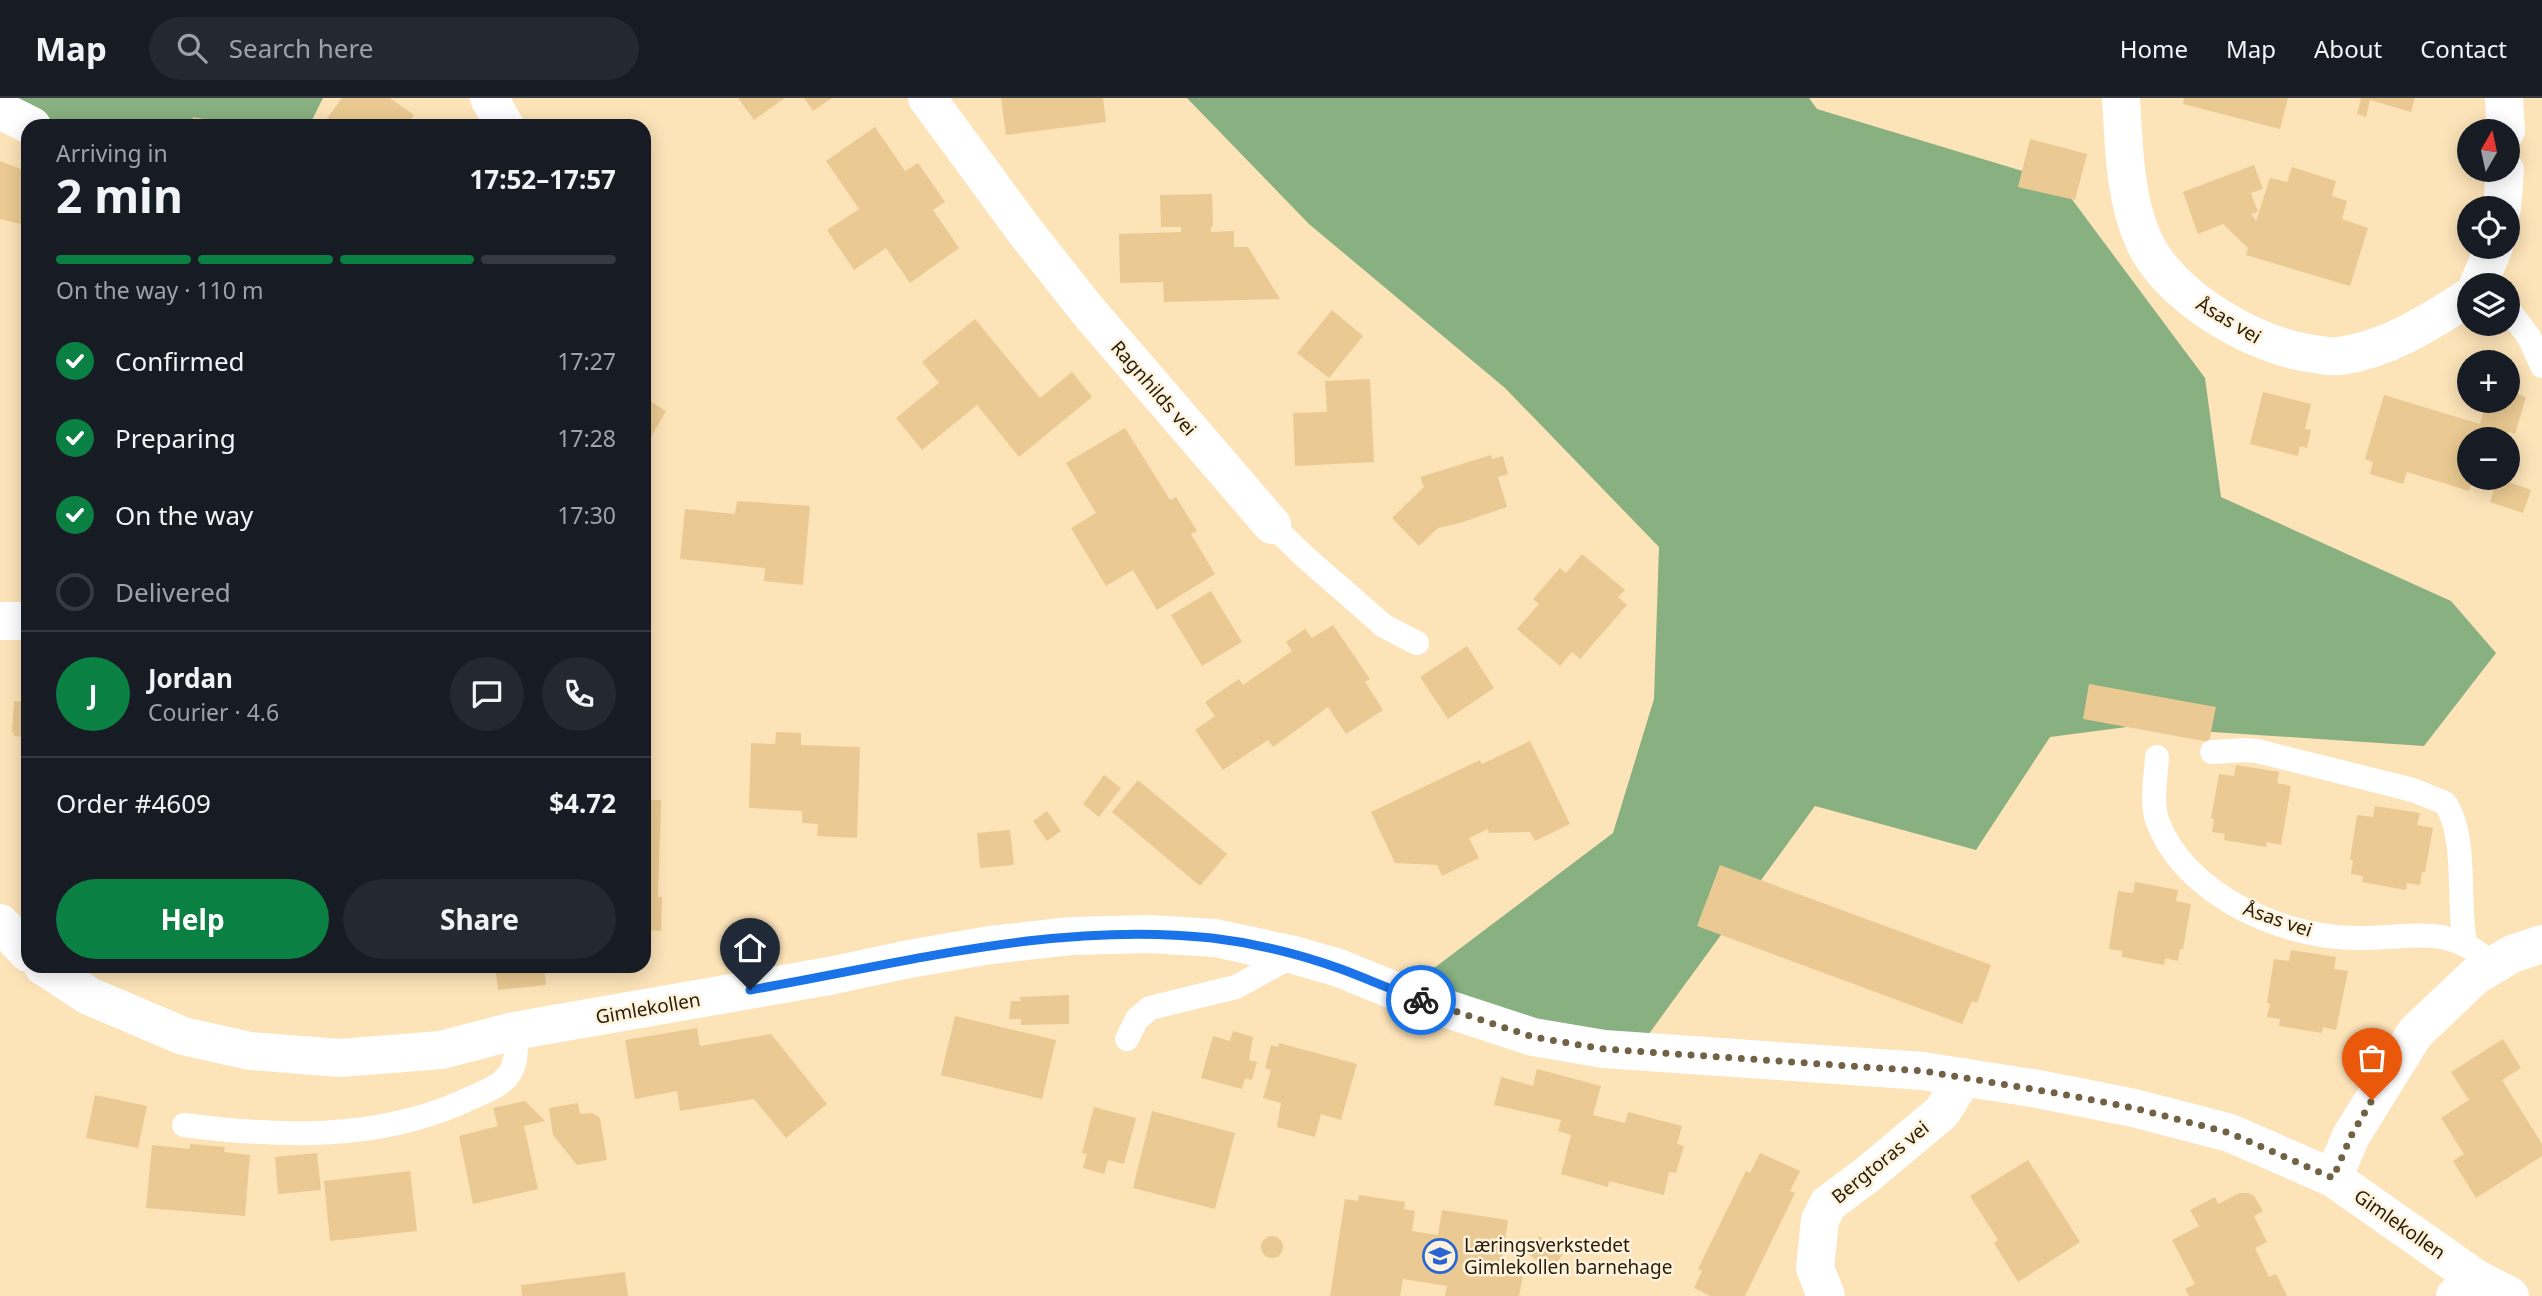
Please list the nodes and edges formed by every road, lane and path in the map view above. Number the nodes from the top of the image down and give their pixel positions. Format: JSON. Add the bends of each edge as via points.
{"nodes":[{"id":1,"x":489,"y":98,"type":"edge"},
{"id":2,"x":928,"y":98,"type":"edge"},
{"id":3,"x":2121,"y":98,"type":"edge"},
{"id":4,"x":2504,"y":98,"type":"edge"},
{"id":5,"x":0,"y":110,"type":"edge"},
{"id":6,"x":501,"y":119,"type":"edge"},
{"id":7,"x":2505,"y":119,"type":"edge"},
{"id":8,"x":21,"y":120,"type":"edge"},
{"id":9,"x":2457,"y":304,"type":"edge"},
{"id":10,"x":2520,"y":325,"type":"edge"},
{"id":11,"x":2542,"y":366,"type":"edge"},
{"id":12,"x":1272,"y":525,"type":"joint"},
{"id":13,"x":0,"y":621,"type":"edge"},
{"id":14,"x":21,"y":621,"type":"edge"},
{"id":15,"x":1417,"y":643,"type":"dead end"},
{"id":16,"x":2212,"y":752,"type":"dead end"},
{"id":17,"x":2157,"y":757,"type":"dead end"},
{"id":18,"x":2542,"y":944,"type":"edge"},
{"id":19,"x":2478,"y":954,"type":"junction"},
{"id":20,"x":1294,"y":955,"type":"junction"},
{"id":21,"x":54,"y":973,"type":"edge"},
{"id":22,"x":514,"y":1031,"type":"junction"},
{"id":23,"x":1127,"y":1039,"type":"dead end"},
{"id":24,"x":1964,"y":1077,"type":"junction"},
{"id":25,"x":184,"y":1125,"type":"dead end"},
{"id":26,"x":2333,"y":1178,"type":"junction"},
{"id":27,"x":2482,"y":1292,"type":"edge"},
{"id":28,"x":1826,"y":1296,"type":"edge"}],
"edges":[{"from":1,"to":6,"type":"street"},
{"from":2,"to":12,"type":"street","name":"Ragnhilds vei","via":[[1088,311]]},
{"from":3,"to":9,"type":"street","name":"Åsas vei","via":[[2127,177],[2144,242],[2164,271],[2225,322],[2292,351],[2336,357],[2404,337]]},
{"from":4,"to":7,"type":"street"},
{"from":5,"to":8,"type":"street"},
{"from":10,"to":11,"type":"lane"},
{"from":12,"to":15,"type":"lane","name":"Ragnhilds vei","via":[[1384,626]]},
{"from":13,"to":14,"type":"street"},
{"from":16,"to":19,"type":"lane","via":[[2257,751],[2413,790],[2445,803],[2453,818],[2461,867],[2461,922]]},
{"from":17,"to":19,"type":"lane","name":"Åsas vei","via":[[2156,818],[2192,875],[2225,899],[2255,915],[2322,934],[2357,938],[2438,934]]},
{"from":18,"to":19,"type":"street","via":[[2512,954]]},
{"from":19,"to":26,"type":"street","via":[[2475,976],[2415,1033],[2351,1136]]},
{"from":20,"to":22,"type":"street","name":"Gimlekollen","via":[[1214,939],[1149,934],[1071,936],[936,954]]},
{"from":20,"to":23,"type":"lane","via":[[1236,987],[1150,1008],[1137,1019]]},
{"from":20,"to":24,"type":"street","name":"Gimlekollen","via":[[1533,1037],[1604,1049]]},
{"from":21,"to":22,"type":"street","name":"Gimlekollen","via":[[89,996],[183,1036],[250,1051],[340,1058],[441,1051]]},
{"from":22,"to":25,"type":"lane","via":[[514,1066],[502,1085],[445,1110],[380,1128],[291,1134]]},
{"from":24,"to":26,"type":"street","name":"Gimlekollen","via":[[2134,1108],[2230,1133]]},
{"from":24,"to":28,"type":"street","name":"Bergtoras vei","via":[[1942,1112],[1828,1204],[1821,1220],[1815,1268]]},
{"from":26,"to":27,"type":"street","name":"Gimlekollen","via":[[2373,1204]]}]}
